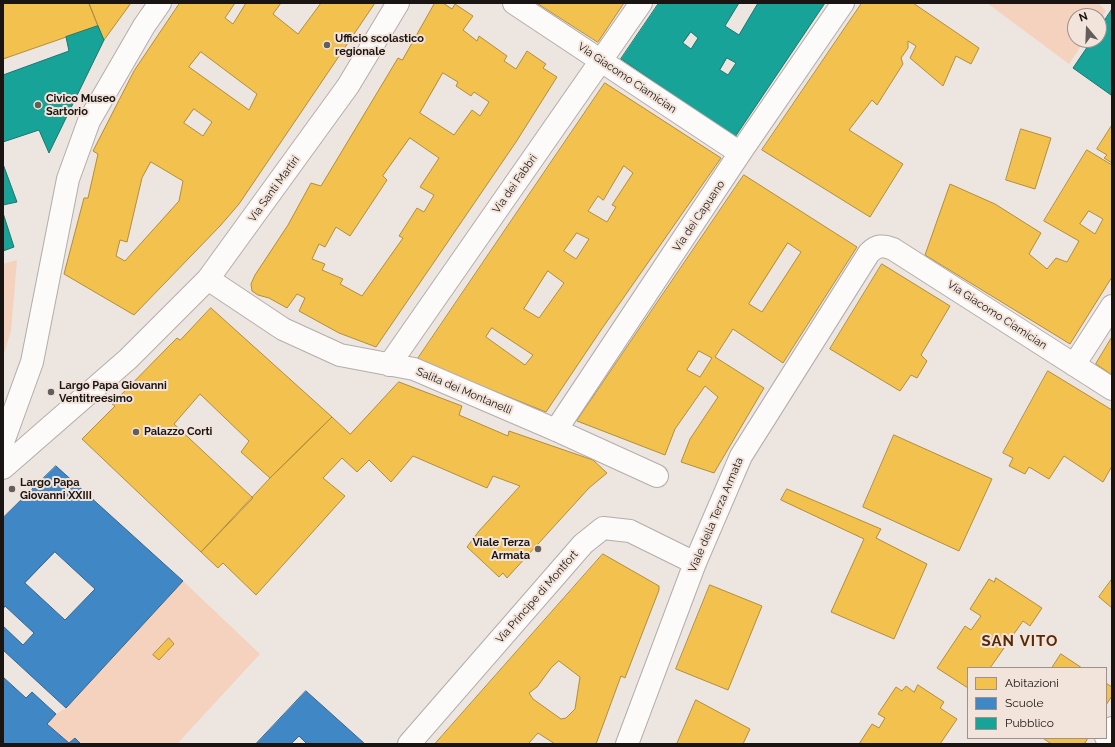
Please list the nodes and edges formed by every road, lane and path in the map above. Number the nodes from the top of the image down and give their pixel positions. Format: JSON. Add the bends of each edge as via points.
{"nodes":[{"id":1,"x":160,"y":3,"type":"edge"},
{"id":2,"x":398,"y":3,"type":"edge"},
{"id":3,"x":514,"y":3,"type":"edge"},
{"id":4,"x":641,"y":3,"type":"edge"},
{"id":5,"x":843,"y":3,"type":"edge"},
{"id":6,"x":600,"y":60,"type":"junction"},
{"id":7,"x":740,"y":153,"type":"junction"},
{"id":8,"x":880,"y":246,"type":"joint"},
{"id":9,"x":208,"y":279,"type":"junction"},
{"id":10,"x":1112,"y":306,"type":"edge"},
{"id":11,"x":389,"y":365,"type":"junction"},
{"id":12,"x":1074,"y":365,"type":"junction"},
{"id":13,"x":1112,"y":389,"type":"edge"},
{"id":14,"x":556,"y":430,"type":"junction"},
{"id":15,"x":3,"y":442,"type":"edge"},
{"id":16,"x":3,"y":468,"type":"edge"},
{"id":17,"x":657,"y":476,"type":"dead end"},
{"id":18,"x":695,"y":563,"type":"junction"},
{"id":19,"x":409,"y":744,"type":"edge"},
{"id":20,"x":627,"y":744,"type":"edge"}],
"edges":[{"from":1,"to":15,"type":"street","via":[[88,121],[68,179],[32,362]]},
{"from":2,"to":9,"type":"street","name":"Via Santi Martiri","via":[[348,86]]},
{"from":3,"to":6,"type":"street","name":"Via Giacomo Ciamician"},
{"from":4,"to":6,"type":"street","name":"Via dei Fabbri"},
{"from":5,"to":7,"type":"street","name":"Via dei Capuano"},
{"from":6,"to":7,"type":"street","name":"Via Giacomo Ciamician"},
{"from":6,"to":11,"type":"street","name":"Via dei Fabbri"},
{"from":7,"to":14,"type":"street","name":"Via dei Capuano"},
{"from":8,"to":12,"type":"street","name":"Via Giacomo Ciamician","via":[[893,249]]},
{"from":8,"to":18,"type":"street","name":"Viale della Terza Armata","via":[[869,253],[741,456]]},
{"from":9,"to":11,"type":"street","name":"Salita dei Montanelli","via":[[283,329],[340,355]]},
{"from":9,"to":16,"type":"street","name":"Via Santi Martiri","via":[[128,359]]},
{"from":10,"to":12,"type":"street"},
{"from":11,"to":14,"type":"street","name":"Salita dei Montanelli","via":[[414,369]]},
{"from":12,"to":13,"type":"street","name":"Via Giacomo Ciamician"},
{"from":14,"to":17,"type":"street","name":"Salita dei Montanelli"},
{"from":18,"to":19,"type":"street","name":"Via Principe di Montfort","via":[[630,531],[603,528],[582,544]]},
{"from":18,"to":20,"type":"street","name":"Viale della Terza Armata"}]}
